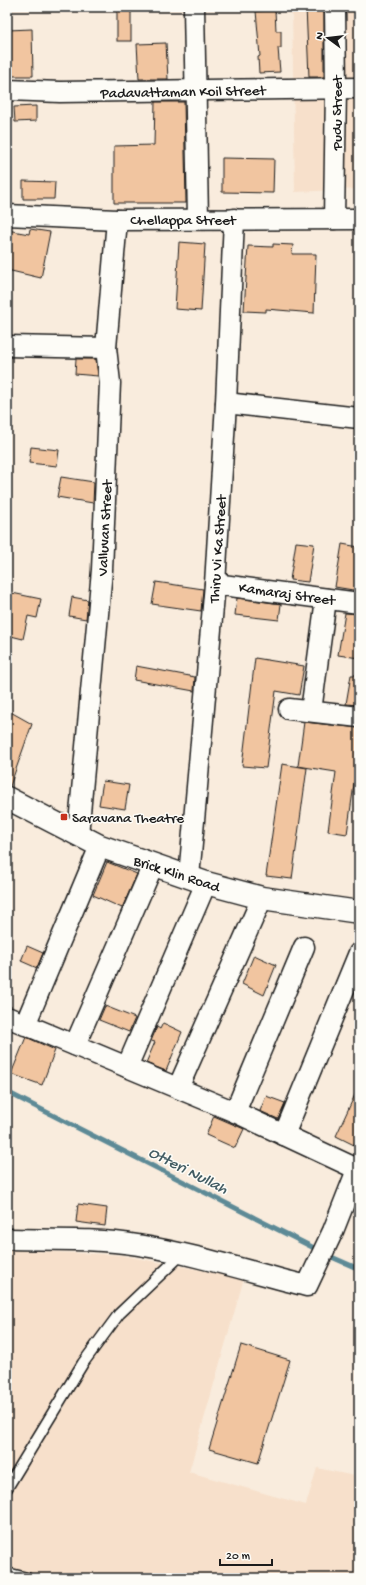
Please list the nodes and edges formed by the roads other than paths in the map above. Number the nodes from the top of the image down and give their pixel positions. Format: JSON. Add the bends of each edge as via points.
{"nodes":[{"id":1,"x":194,"y":7,"type":"edge"},
{"id":2,"x":335,"y":7,"type":"edge"},
{"id":3,"x":336,"y":88,"type":"junction"},
{"id":4,"x":359,"y":88,"type":"edge"},
{"id":5,"x":7,"y":90,"type":"edge"},
{"id":6,"x":196,"y":90,"type":"junction"},
{"id":7,"x":7,"y":215,"type":"edge"},
{"id":8,"x":198,"y":219,"type":"junction"},
{"id":9,"x":234,"y":219,"type":"junction"},
{"id":10,"x":334,"y":219,"type":"junction"},
{"id":11,"x":359,"y":219,"type":"edge"},
{"id":12,"x":117,"y":220,"type":"junction"},
{"id":13,"x":7,"y":346,"type":"edge"},
{"id":14,"x":106,"y":348,"type":"junction"},
{"id":15,"x":226,"y":402,"type":"junction"},
{"id":16,"x":359,"y":418,"type":"edge"},
{"id":17,"x":215,"y":584,"type":"junction"},
{"id":18,"x":326,"y":599,"type":"junction"},
{"id":19,"x":359,"y":603,"type":"edge"},
{"id":20,"x":289,"y":709,"type":"dead end"},
{"id":21,"x":311,"y":711,"type":"junction"},
{"id":22,"x":359,"y":718,"type":"edge"},
{"id":23,"x":7,"y":798,"type":"edge"},
{"id":24,"x":78,"y":835,"type":"junction"},
{"id":25,"x":100,"y":846,"type":"junction"},
{"id":26,"x":153,"y":865,"type":"junction"},
{"id":27,"x":198,"y":880,"type":"junction"},
{"id":28,"x":262,"y":898,"type":"junction"},
{"id":29,"x":359,"y":912,"type":"edge"},
{"id":30,"x":304,"y":947,"type":"dead end"},
{"id":31,"x":359,"y":953,"type":"edge"},
{"id":32,"x":7,"y":1017,"type":"edge"},
{"id":33,"x":25,"y":1025,"type":"junction"},
{"id":34,"x":75,"y":1045,"type":"junction"},
{"id":35,"x":127,"y":1068,"type":"junction"},
{"id":36,"x":178,"y":1088,"type":"junction"},
{"id":37,"x":235,"y":1112,"type":"junction"},
{"id":38,"x":284,"y":1135,"type":"junction"},
{"id":39,"x":357,"y":1174,"type":"edge"},
{"id":40,"x":7,"y":1239,"type":"edge"},
{"id":41,"x":182,"y":1254,"type":"junction"},
{"id":42,"x":7,"y":1488,"type":"edge"},
{"id":43,"x":7,"y":1573,"type":"edge"},
{"id":44,"x":27,"y":1578,"type":"edge"}],
"edges":[{"from":1,"to":6,"type":"street"},
{"from":2,"to":3,"type":"street","name":"Pudu Street"},
{"from":3,"to":4,"type":"street","name":"Padavattaman Koil Street"},
{"from":3,"to":6,"type":"street","name":"Padavattaman Koil Street"},
{"from":3,"to":10,"type":"street","name":"Pudu Street"},
{"from":5,"to":6,"type":"street","name":"Padavattaman Koil Street"},
{"from":6,"to":8,"type":"street"},
{"from":7,"to":12,"type":"street","name":"Chellappa Street"},
{"from":8,"to":9,"type":"street","name":"Chellappa Street"},
{"from":8,"to":12,"type":"street","name":"Chellappa Street"},
{"from":9,"to":10,"type":"street","name":"Chellappa Street"},
{"from":9,"to":15,"type":"street","name":"Thiru Vi Ka Street"},
{"from":10,"to":11,"type":"street","name":"Chellappa Street"},
{"from":12,"to":14,"type":"street","name":"Valluvan Street"},
{"from":13,"to":14,"type":"street"},
{"from":14,"to":24,"type":"street","name":"Valluvan Street","via":[[110,383],[102,570]]},
{"from":15,"to":16,"type":"street"},
{"from":15,"to":17,"type":"street","name":"Thiru Vi Ka Street"},
{"from":17,"to":18,"type":"street","name":"Kamaraj Street"},
{"from":17,"to":27,"type":"street","name":"Thiru Vi Ka Street"},
{"from":18,"to":19,"type":"street","name":"Kamaraj Street"},
{"from":18,"to":21,"type":"street"},
{"from":20,"to":21,"type":"street"},
{"from":21,"to":22,"type":"street"},
{"from":23,"to":24,"type":"main road","name":"Brick Klin Road"},
{"from":24,"to":25,"type":"main road","name":"Brick Klin Road"},
{"from":25,"to":26,"type":"main road","name":"Brick Klin Road"},
{"from":25,"to":33,"type":"street"},
{"from":26,"to":27,"type":"main road","name":"Brick Klin Road"},
{"from":26,"to":34,"type":"street"},
{"from":27,"to":28,"type":"main road","name":"Brick Klin Road"},
{"from":27,"to":35,"type":"street","name":"Thiru Vi Ka Street"},
{"from":28,"to":29,"type":"main road","name":"Brick Klin Road"},
{"from":28,"to":36,"type":"street"},
{"from":30,"to":37,"type":"street"},
{"from":31,"to":38,"type":"street"},
{"from":32,"to":33,"type":"street"},
{"from":33,"to":34,"type":"street"},
{"from":34,"to":35,"type":"street"},
{"from":35,"to":36,"type":"street"},
{"from":36,"to":37,"type":"street"},
{"from":37,"to":38,"type":"street"},
{"from":38,"to":39,"type":"street"},
{"from":39,"to":41,"type":"street","via":[[307,1286]]},
{"from":40,"to":41,"type":"street","via":[[137,1245]]},
{"from":41,"to":42,"type":"lane","via":[[119,1314],[83,1363]]},
{"from":43,"to":44,"type":"lane"}]}
